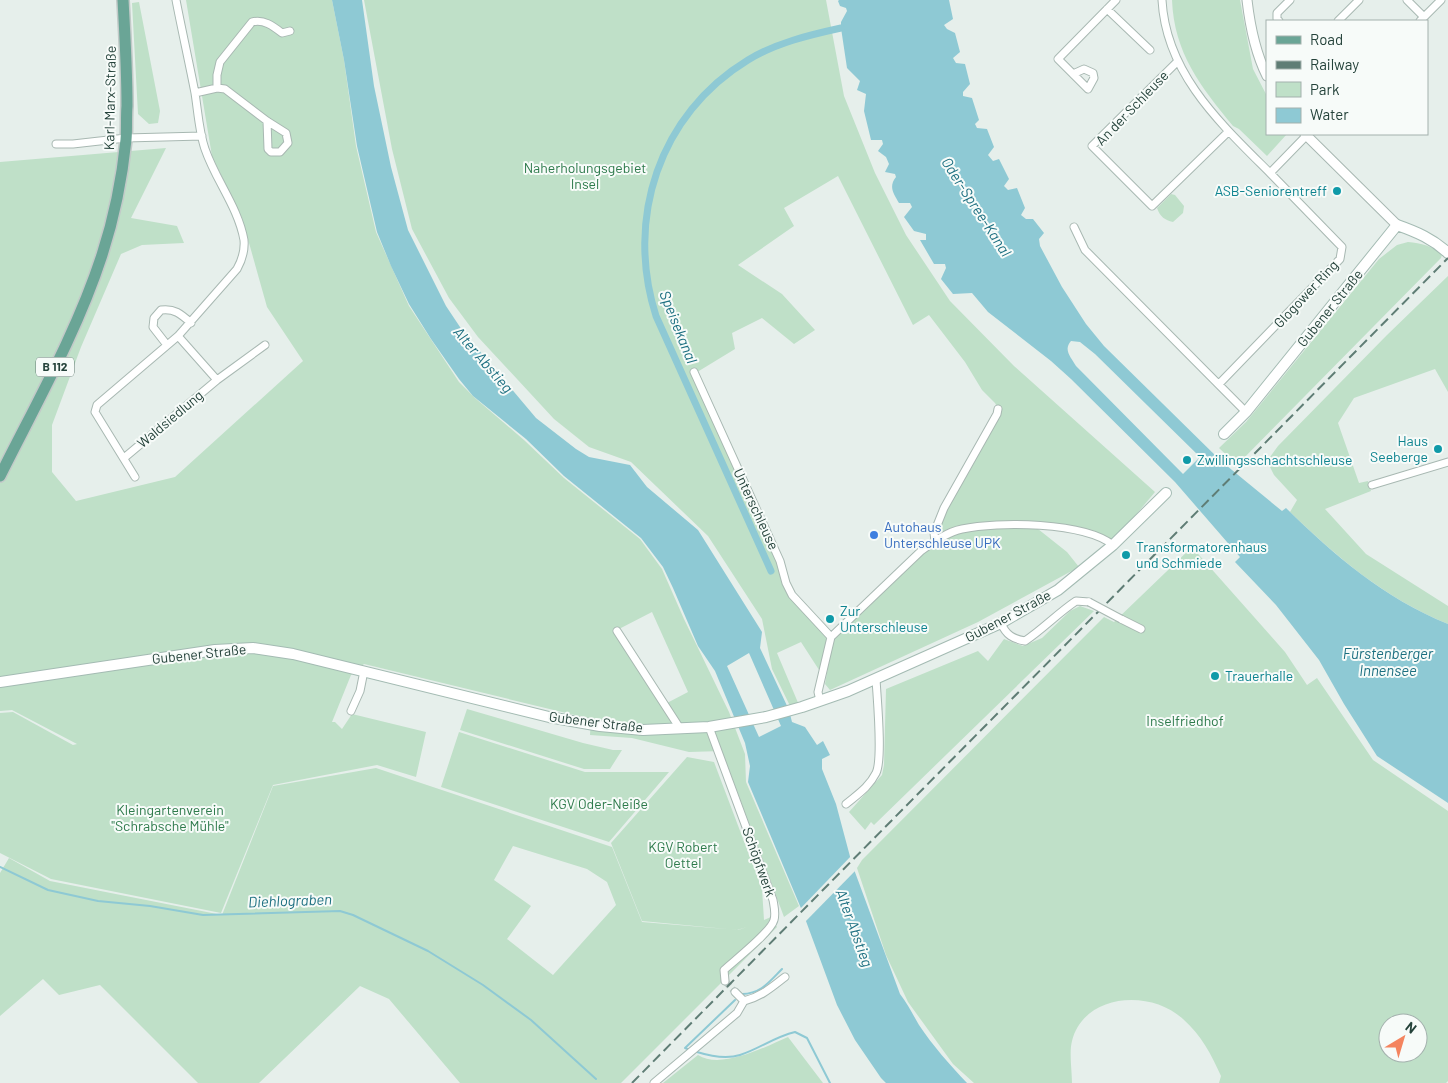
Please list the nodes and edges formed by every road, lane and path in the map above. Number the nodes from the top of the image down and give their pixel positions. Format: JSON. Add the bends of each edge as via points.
{"nodes":[{"id":1,"x":124,"y":0,"type":"edge"},
{"id":2,"x":176,"y":0,"type":"edge"},
{"id":3,"x":1116,"y":0,"type":"edge"},
{"id":4,"x":1162,"y":0,"type":"edge"},
{"id":5,"x":1247,"y":0,"type":"edge"},
{"id":6,"x":1290,"y":0,"type":"edge"},
{"id":7,"x":1359,"y":0,"type":"edge"},
{"id":8,"x":1406,"y":0,"type":"edge"},
{"id":9,"x":1441,"y":0,"type":"edge"},
{"id":10,"x":1107,"y":9,"type":"junction"},
{"id":11,"x":1422,"y":19,"type":"edge"},
{"id":12,"x":1278,"y":20,"type":"edge"},
{"id":13,"x":1339,"y":20,"type":"edge"},
{"id":14,"x":290,"y":31,"type":"dead end"},
{"id":15,"x":1150,"y":50,"type":"dead end"},
{"id":16,"x":1177,"y":62,"type":"junction"},
{"id":17,"x":1072,"y":74,"type":"dead end"},
{"id":18,"x":1266,"y":74,"type":"edge"},
{"id":19,"x":217,"y":88,"type":"junction"},
{"id":20,"x":195,"y":93,"type":"junction"},
{"id":21,"x":267,"y":121,"type":"dead end"},
{"id":22,"x":1228,"y":132,"type":"junction"},
{"id":23,"x":1305,"y":135,"type":"edge"},
{"id":24,"x":1307,"y":135,"type":"edge"},
{"id":25,"x":202,"y":136,"type":"junction"},
{"id":26,"x":126,"y":138,"type":"junction"},
{"id":27,"x":56,"y":144,"type":"dead end"},
{"id":28,"x":1270,"y":173,"type":"junction"},
{"id":29,"x":1398,"y":226,"type":"junction"},
{"id":30,"x":1074,"y":227,"type":"dead end"},
{"id":31,"x":1444,"y":250,"type":"edge"},
{"id":32,"x":191,"y":323,"type":"junction"},
{"id":33,"x":178,"y":336,"type":"junction"},
{"id":34,"x":167,"y":345,"type":"junction"},
{"id":35,"x":265,"y":345,"type":"dead end"},
{"id":36,"x":694,"y":372,"type":"dead end"},
{"id":37,"x":217,"y":380,"type":"junction"},
{"id":38,"x":1219,"y":384,"type":"junction"},
{"id":39,"x":998,"y":409,"type":"dead end"},
{"id":40,"x":1246,"y":412,"type":"junction"},
{"id":41,"x":1224,"y":434,"type":"dead end"},
{"id":42,"x":124,"y":458,"type":"junction"},
{"id":43,"x":1448,"y":462,"type":"edge"},
{"id":44,"x":0,"y":476,"type":"edge"},
{"id":45,"x":135,"y":477,"type":"dead end"},
{"id":46,"x":1372,"y":485,"type":"dead end"},
{"id":47,"x":1166,"y":493,"type":"dead end"},
{"id":48,"x":935,"y":541,"type":"junction"},
{"id":49,"x":1113,"y":545,"type":"junction"},
{"id":50,"x":1002,"y":624,"type":"junction"},
{"id":51,"x":1141,"y":629,"type":"dead end"},
{"id":52,"x":617,"y":631,"type":"dead end"},
{"id":53,"x":831,"y":637,"type":"junction"},
{"id":54,"x":364,"y":671,"type":"junction"},
{"id":55,"x":876,"y":679,"type":"junction"},
{"id":56,"x":0,"y":682,"type":"edge"},
{"id":57,"x":820,"y":701,"type":"junction"},
{"id":58,"x":351,"y":711,"type":"dead end"},
{"id":59,"x":680,"y":727,"type":"junction"},
{"id":60,"x":709,"y":727,"type":"junction"},
{"id":61,"x":846,"y":804,"type":"dead end"},
{"id":62,"x":784,"y":977,"type":"dead end"},
{"id":63,"x":725,"y":982,"type":"dead end"},
{"id":64,"x":735,"y":992,"type":"tunnel mouth"},
{"id":65,"x":744,"y":1001,"type":"junction"},
{"id":66,"x":654,"y":1083,"type":"edge"}],
"edges":[{"from":1,"to":26,"type":"main road","name":"Karl-Marx-Straße","number":"B 112"},
{"from":2,"to":20,"type":"street","name":"Waldsiedlung"},
{"from":3,"to":10,"type":"street"},
{"from":4,"to":16,"type":"street","name":"An der Schleuse","via":[[1168,38]]},
{"from":5,"to":18,"type":"street","via":[[1250,25]]},
{"from":6,"to":12,"type":"street","via":[[1277,13]]},
{"from":7,"to":13,"type":"street"},
{"from":8,"to":11,"type":"street"},
{"from":9,"to":11,"type":"street"},
{"from":10,"to":15,"type":"street","name":"An der Schleuse"},
{"from":10,"to":17,"type":"street","via":[[1058,58]]},
{"from":14,"to":19,"type":"street","via":[[282,33],[269,24],[252,22],[220,62]]},
{"from":16,"to":22,"type":"street","name":"An der Schleuse","via":[[1205,106]]},
{"from":16,"to":22,"type":"street","name":"An der Schleuse","via":[[1092,146],[1152,206]]},
{"from":19,"to":20,"type":"street"},
{"from":19,"to":21,"type":"street","via":[[225,89]]},
{"from":20,"to":25,"type":"street","name":"Waldsiedlung"},
{"from":22,"to":28,"type":"street","name":"An der Schleuse"},
{"from":23,"to":28,"type":"street"},
{"from":24,"to":29,"type":"street"},
{"from":25,"to":26,"type":"street"},
{"from":25,"to":32,"type":"street","name":"Waldsiedlung","via":[[238,216],[244,250],[237,269]]},
{"from":26,"to":27,"type":"street"},
{"from":26,"to":44,"type":"main road","name":"Karl-Marx-Straße","number":"B 112","via":[[119,188],[102,255],[60,356]]},
{"from":28,"to":38,"type":"street","name":"Glogower Ring","via":[[1342,247],[1340,259]]},
{"from":29,"to":31,"type":"main road","via":[[1419,233]]},
{"from":29,"to":40,"type":"main road","name":"Gubener Straße"},
{"from":30,"to":38,"type":"street","via":[[1085,250]]},
{"from":32,"to":33,"type":"street","name":"Waldsiedlung"},
{"from":32,"to":34,"type":"street","via":[[175,311],[161,310],[154,318],[153,327]]},
{"from":33,"to":34,"type":"street","name":"Waldsiedlung"},
{"from":33,"to":37,"type":"street","name":"Waldsiedlung"},
{"from":34,"to":42,"type":"street","name":"Waldsiedlung","via":[[96,405],[95,412]]},
{"from":35,"to":37,"type":"street","name":"Waldsiedlung"},
{"from":36,"to":53,"type":"street","name":"Unterschleuse","via":[[780,561],[792,595]]},
{"from":37,"to":42,"type":"street","name":"Waldsiedlung"},
{"from":38,"to":40,"type":"street"},
{"from":39,"to":48,"type":"street","via":[[944,508],[934,532]]},
{"from":40,"to":41,"type":"main road","name":"Gubener Straße"},
{"from":42,"to":45,"type":"street","name":"Waldsiedlung"},
{"from":43,"to":46,"type":"street"},
{"from":47,"to":49,"type":"main road","name":"Gubener Straße"},
{"from":48,"to":49,"type":"street","via":[[960,529],[1022,525],[1091,534]]},
{"from":48,"to":53,"type":"street"},
{"from":49,"to":50,"type":"main road","name":"Gubener Straße","via":[[1058,590]]},
{"from":50,"to":51,"type":"street","bridge":true,"via":[[1005,632],[1015,640],[1025,641],[1076,601],[1089,602]]},
{"from":50,"to":55,"type":"main road","name":"Gubener Straße"},
{"from":52,"to":59,"type":"street"},
{"from":53,"to":57,"type":"street","via":[[818,692]]},
{"from":54,"to":56,"type":"main road","name":"Gubener Straße","via":[[253,648],[214,650]]},
{"from":54,"to":58,"type":"street","via":[[360,692]]},
{"from":54,"to":59,"type":"main road","name":"Gubener Straße","via":[[558,719],[643,730]]},
{"from":55,"to":57,"type":"main road","name":"Gubener Straße"},
{"from":55,"to":61,"type":"street","via":[[877,771],[867,787]]},
{"from":57,"to":60,"type":"main road","name":"Gubener Straße","via":[[766,717]]},
{"from":59,"to":60,"type":"main road","name":"Gubener Straße"},
{"from":60,"to":63,"type":"street","name":"Schöpfwerk","via":[[775,910],[769,929],[724,970]]},
{"from":62,"to":65,"type":"street","via":[[760,996]]},
{"from":64,"to":65,"type":"street"},
{"from":65,"to":66,"type":"street","via":[[737,1013]]}]}
